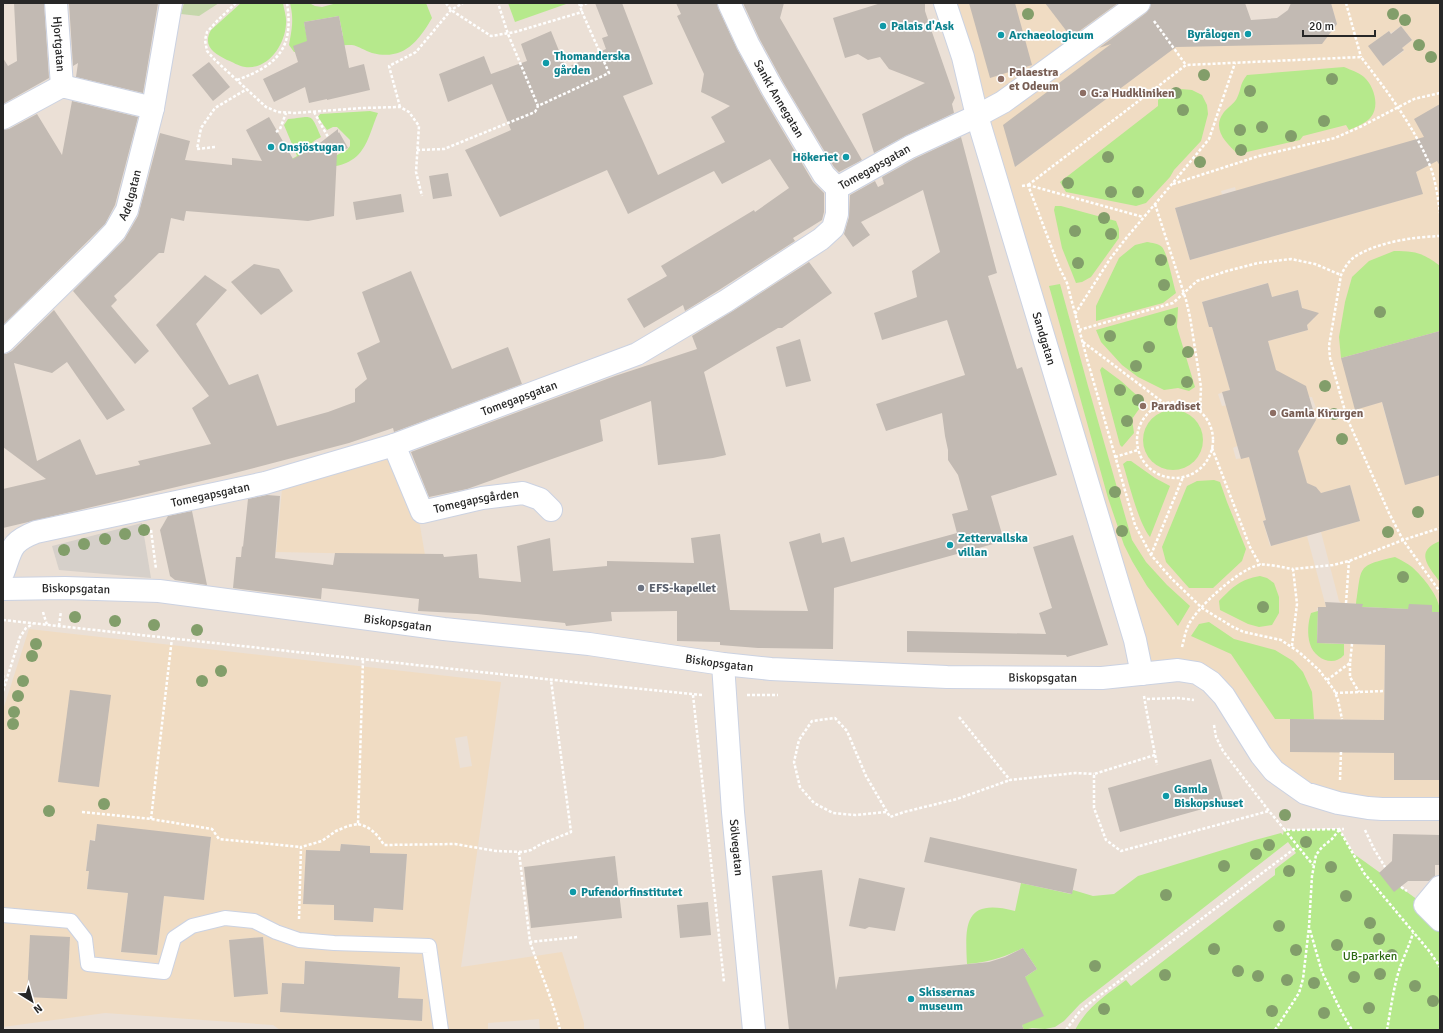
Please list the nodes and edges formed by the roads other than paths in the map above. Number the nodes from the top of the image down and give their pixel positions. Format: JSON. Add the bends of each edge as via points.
{"nodes":[{"id":1,"x":56,"y":3,"type":"edge"},
{"id":2,"x":171,"y":3,"type":"edge"},
{"id":3,"x":729,"y":3,"type":"edge"},
{"id":4,"x":945,"y":3,"type":"edge"},
{"id":5,"x":1144,"y":9,"type":"edge"},
{"id":6,"x":62,"y":86,"type":"junction"},
{"id":7,"x":153,"y":108,"type":"junction"},
{"id":8,"x":977,"y":116,"type":"junction"},
{"id":9,"x":3,"y":118,"type":"edge"},
{"id":10,"x":836,"y":188,"type":"junction"},
{"id":11,"x":3,"y":342,"type":"edge"},
{"id":12,"x":394,"y":445,"type":"junction"},
{"id":13,"x":551,"y":510,"type":"dead end"},
{"id":14,"x":3,"y":573,"type":"edge"},
{"id":15,"x":3,"y":589,"type":"edge"},
{"id":16,"x":723,"y":664,"type":"junction"},
{"id":17,"x":1142,"y":674,"type":"junction"},
{"id":18,"x":1440,"y":809,"type":"edge"},
{"id":19,"x":1440,"y":887,"type":"edge"},
{"id":20,"x":3,"y":915,"type":"edge"},
{"id":21,"x":1440,"y":920,"type":"edge"},
{"id":22,"x":442,"y":1030,"type":"edge"},
{"id":23,"x":754,"y":1030,"type":"edge"}],
"edges":[{"from":1,"to":6,"type":"street","name":"Hjortgatan"},
{"from":2,"to":7,"type":"street","name":"Adelgatan"},
{"from":3,"to":10,"type":"street","name":"Sankt Annegatan","via":[[772,88],[824,176]]},
{"from":4,"to":8,"type":"street","name":"Sandgatan","via":[[963,57]]},
{"from":5,"to":8,"type":"street","name":"Tomegapsgatan","via":[[1003,102]]},
{"from":6,"to":7,"type":"street"},
{"from":6,"to":9,"type":"street"},
{"from":7,"to":11,"type":"street","name":"Adelgatan","via":[[127,210],[115,231]]},
{"from":8,"to":10,"type":"street","name":"Tomegapsgatan","via":[[910,147]]},
{"from":8,"to":17,"type":"street","name":"Sandgatan","via":[[1135,640]]},
{"from":10,"to":12,"type":"street","name":"Tomegapsgatan","via":[[838,214],[833,228],[821,239],[726,301],[637,354]]},
{"from":12,"to":13,"type":"street","name":"Tomegapsgården","via":[[422,512],[482,498],[523,493],[540,499]]},
{"from":12,"to":14,"type":"street","name":"Tomegapsgatan","via":[[265,483],[23,536],[13,545]]},
{"from":15,"to":16,"type":"street","name":"Biskopsgatan","via":[[159,591],[444,629],[589,644]]},
{"from":16,"to":17,"type":"street","name":"Biskopsgatan","via":[[772,669],[947,677],[1102,678]]},
{"from":16,"to":23,"type":"street","name":"Sölvegatan","via":[[733,812]]},
{"from":17,"to":18,"type":"street","name":"Biskopsgatan","via":[[1178,670],[1197,673],[1211,682],[1224,696],[1274,771],[1305,793],[1338,803],[1382,809]]},
{"from":19,"to":21,"type":"street","via":[[1425,905]]},
{"from":20,"to":22,"type":"lane","via":[[72,921],[86,939],[88,964],[164,972],[174,938],[192,926],[225,918],[254,921],[299,940],[429,946]]}]}
